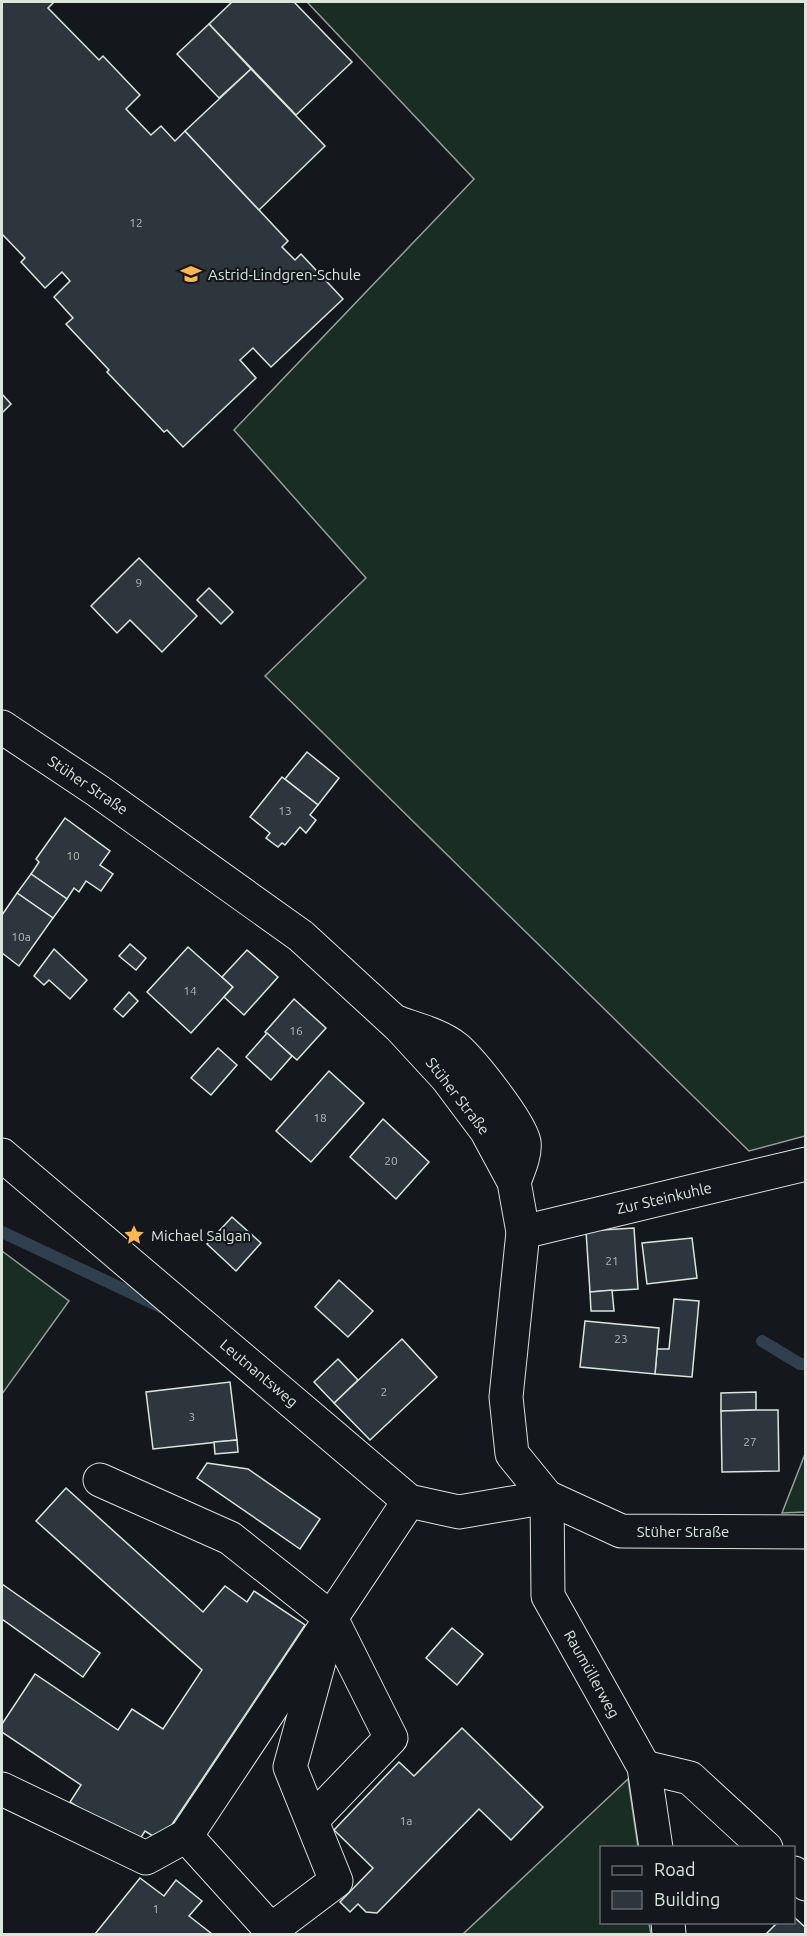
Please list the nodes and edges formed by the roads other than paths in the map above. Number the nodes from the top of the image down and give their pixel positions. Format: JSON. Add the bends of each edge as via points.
{"nodes":[{"id":1,"x":2,"y":727,"type":"edge"},
{"id":2,"x":2,"y":1155,"type":"edge"},
{"id":3,"x":806,"y":1164,"type":"edge"},
{"id":4,"x":523,"y":1232,"type":"junction"},
{"id":5,"x":100,"y":1479,"type":"dead end"},
{"id":6,"x":547,"y":1497,"type":"junction"},
{"id":7,"x":409,"y":1501,"type":"junction"},
{"id":8,"x":806,"y":1532,"type":"edge"},
{"id":9,"x":331,"y":1618,"type":"junction"},
{"id":10,"x":644,"y":1767,"type":"junction"},
{"id":11,"x":2,"y":1789,"type":"edge"},
{"id":12,"x":312,"y":1820,"type":"junction"},
{"id":13,"x":186,"y":1836,"type":"junction"},
{"id":14,"x":656,"y":1846,"type":"edge"},
{"id":15,"x":763,"y":1846,"type":"edge"}],
"edges":[{"from":1,"to":4,"type":"street","name":"Stüher Straße","via":[[301,936],[396,1022],[447,1078],[486,1130],[513,1182]]},
{"from":2,"to":7,"type":"street","name":"Leutnantsweg"},
{"from":3,"to":4,"type":"street","name":"Zur Steinkuhle"},
{"from":4,"to":6,"type":"street","name":"Stüher Straße","via":[[506,1397],[512,1454]]},
{"from":5,"to":9,"type":"street","via":[[230,1538]]},
{"from":6,"to":7,"type":"street","name":"Leutnantsweg","via":[[459,1512]]},
{"from":6,"to":8,"type":"street","name":"Stüher Straße","via":[[621,1531]]},
{"from":6,"to":10,"type":"street","name":"Raumüllerweg","via":[[548,1596]]},
{"from":7,"to":9,"type":"street"},
{"from":9,"to":12,"type":"street","via":[[290,1767]]},
{"from":9,"to":12,"type":"street","via":[[391,1738]]},
{"from":9,"to":13,"type":"street"},
{"from":10,"to":14,"type":"street","name":"Raumüllerweg"},
{"from":10,"to":15,"type":"street","via":[[690,1778]]},
{"from":11,"to":13,"type":"street","via":[[146,1858]]},
{"from":12,"to":13,"type":"street","via":[[336,1881],[271,1930]]}]}
